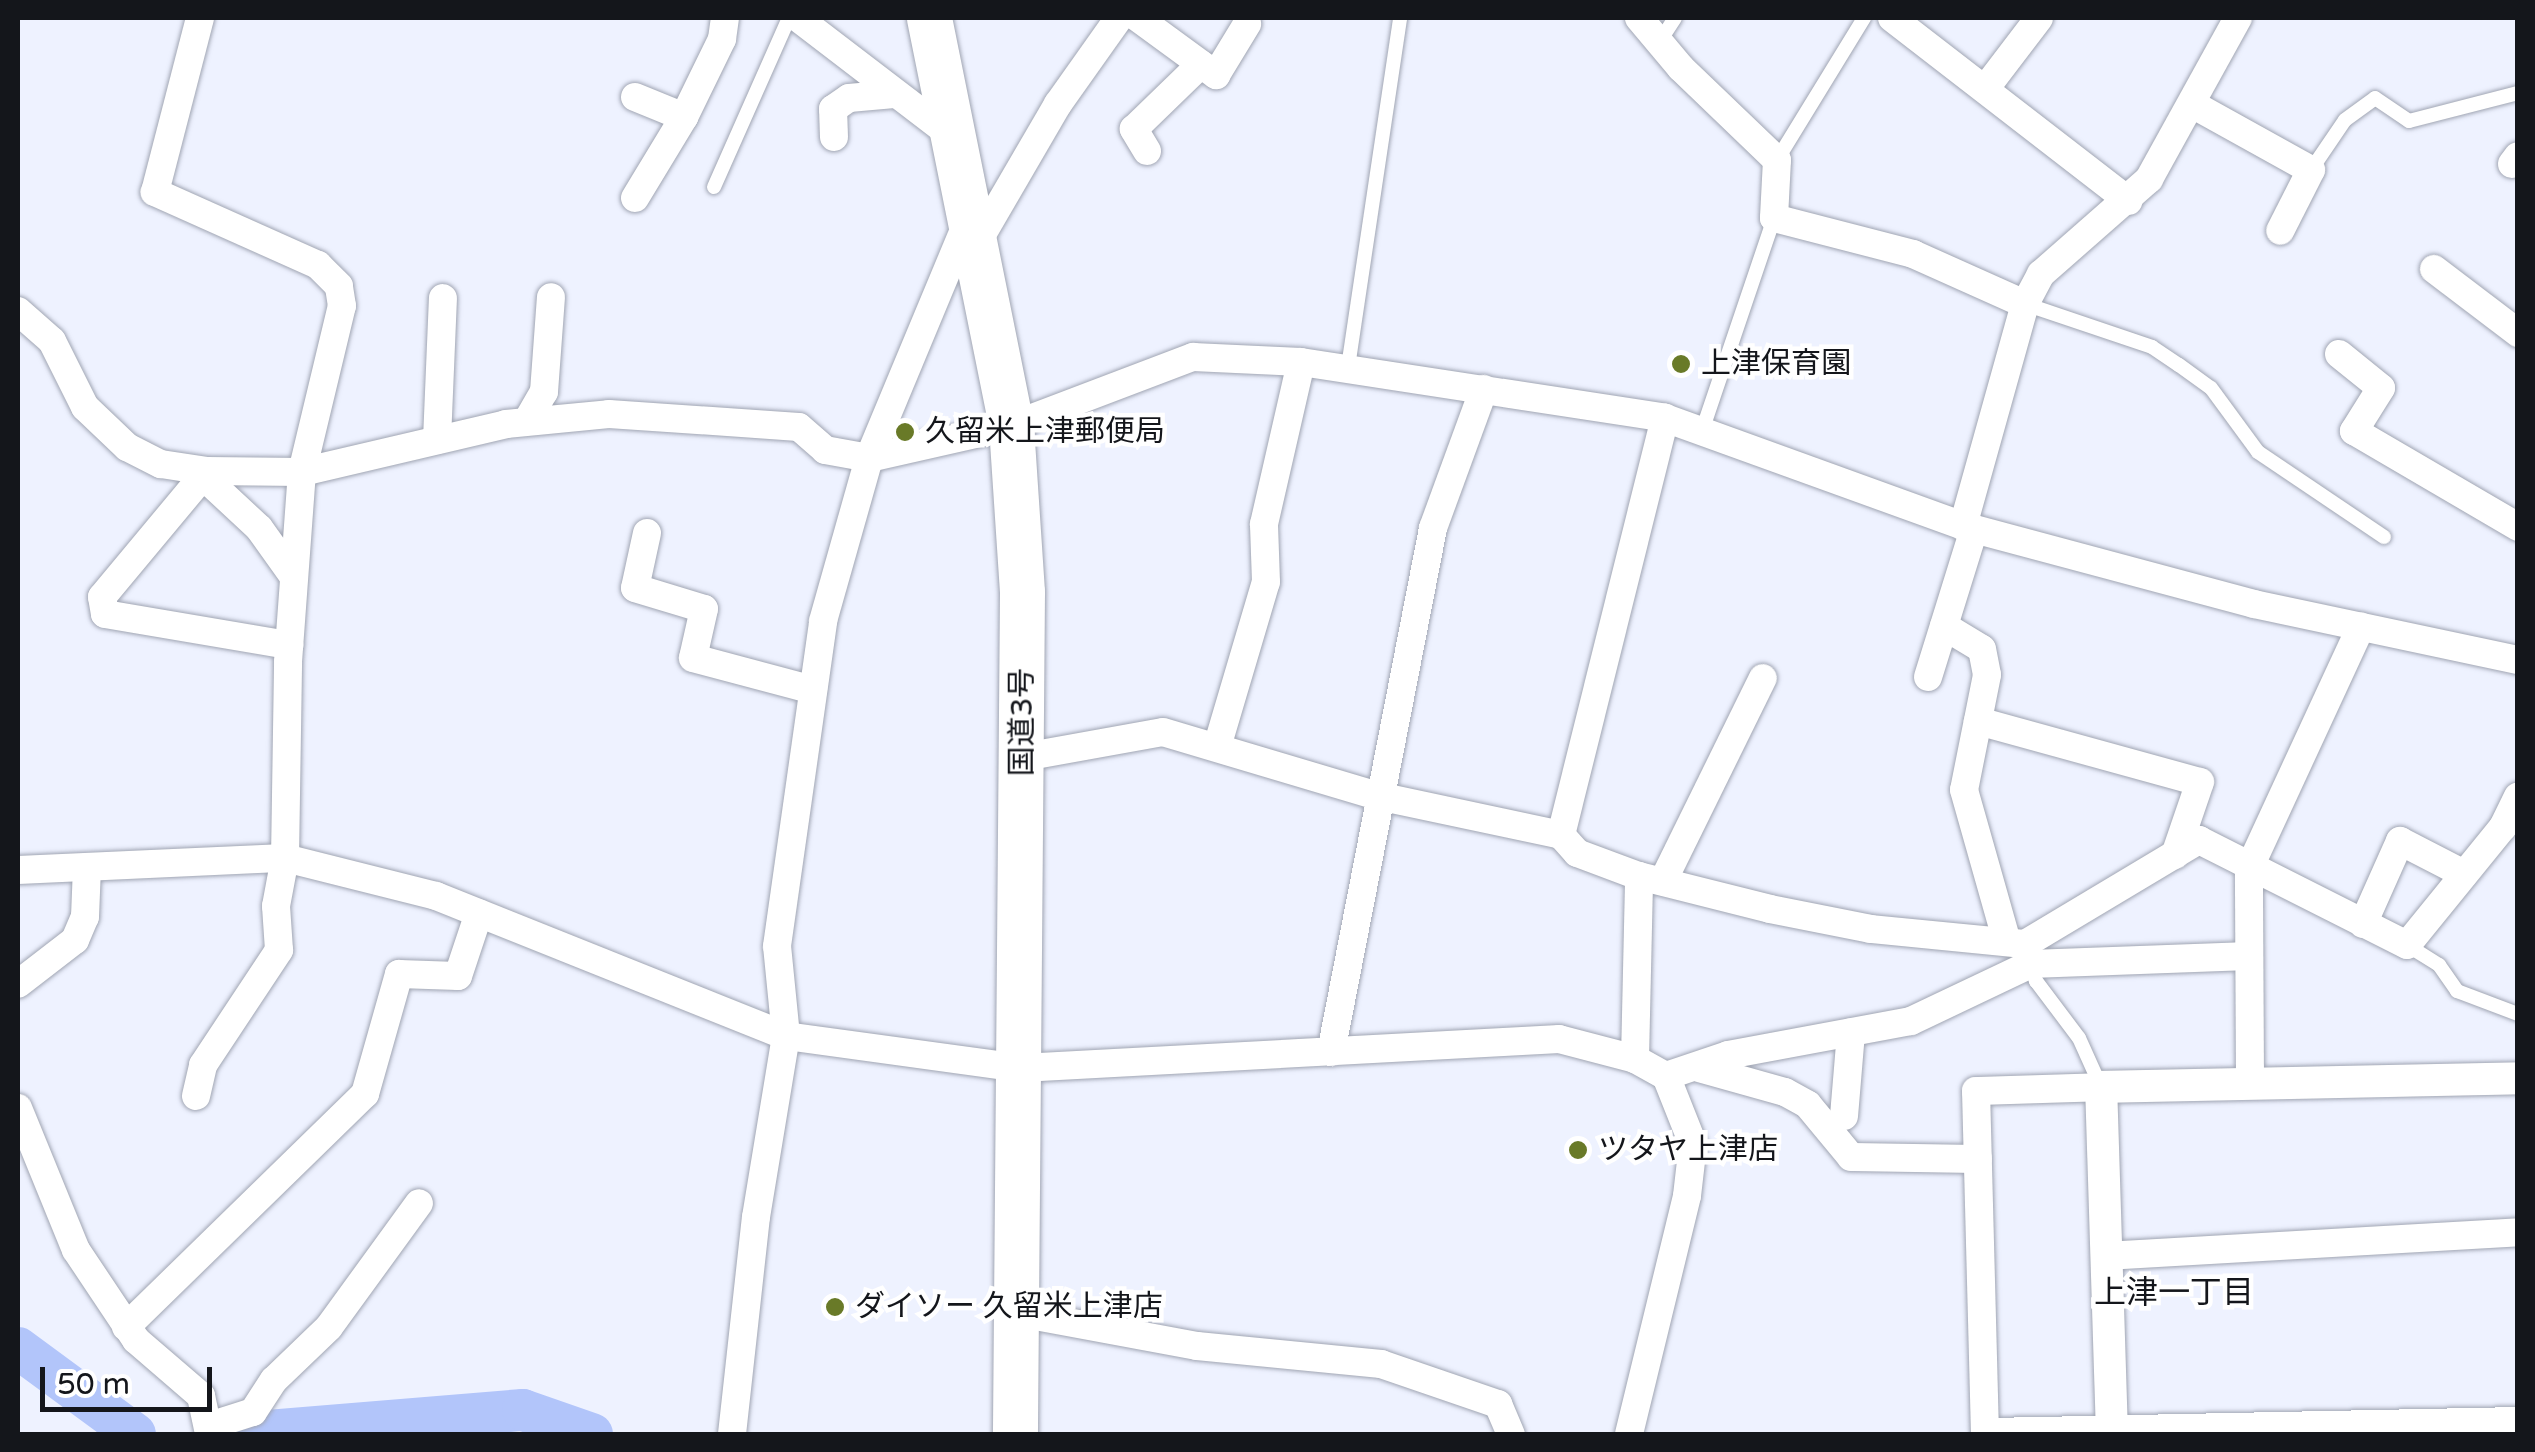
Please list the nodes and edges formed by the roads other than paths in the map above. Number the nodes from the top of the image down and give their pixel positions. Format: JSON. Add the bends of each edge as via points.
{"nodes":[{"id":1,"x":200,"y":18,"type":"edge"},
{"id":2,"x":725,"y":18,"type":"edge"},
{"id":3,"x":789,"y":18,"type":"edge"},
{"id":4,"x":798,"y":18,"type":"edge"},
{"id":5,"x":929,"y":18,"type":"edge"},
{"id":6,"x":1119,"y":18,"type":"edge"},
{"id":7,"x":1138,"y":18,"type":"edge"},
{"id":8,"x":1400,"y":18,"type":"edge"},
{"id":9,"x":1639,"y":18,"type":"edge"},
{"id":10,"x":1864,"y":18,"type":"edge"},
{"id":11,"x":1892,"y":18,"type":"edge"},
{"id":12,"x":2039,"y":18,"type":"edge"},
{"id":13,"x":2238,"y":18,"type":"edge"},
{"id":14,"x":1247,"y":24,"type":"dead end"},
{"id":15,"x":1668,"y":29,"type":"edge"},
{"id":16,"x":1201,"y":64,"type":"junction"},
{"id":17,"x":1985,"y":89,"type":"junction"},
{"id":18,"x":2518,"y":93,"type":"edge"},
{"id":19,"x":894,"y":94,"type":"junction"},
{"id":20,"x":635,"y":97,"type":"dead end"},
{"id":21,"x":2192,"y":104,"type":"junction"},
{"id":22,"x":684,"y":117,"type":"junction"},
{"id":23,"x":834,"y":138,"type":"dead end"},
{"id":24,"x":955,"y":138,"type":"junction"},
{"id":25,"x":1147,"y":151,"type":"dead end"},
{"id":26,"x":1776,"y":160,"type":"junction"},
{"id":27,"x":2311,"y":170,"type":"junction"},
{"id":28,"x":714,"y":187,"type":"dead end"},
{"id":29,"x":635,"y":198,"type":"dead end"},
{"id":30,"x":2129,"y":201,"type":"junction"},
{"id":31,"x":1774,"y":218,"type":"junction"},
{"id":32,"x":974,"y":228,"type":"junction"},
{"id":33,"x":2280,"y":232,"type":"dead end"},
{"id":34,"x":2434,"y":269,"type":"dead end"},
{"id":35,"x":551,"y":297,"type":"dead end"},
{"id":36,"x":443,"y":298,"type":"dead end"},
{"id":37,"x":2026,"y":304,"type":"junction"},
{"id":38,"x":18,"y":311,"type":"edge"},
{"id":39,"x":2517,"y":330,"type":"edge"},
{"id":40,"x":2339,"y":354,"type":"dead end"},
{"id":41,"x":1301,"y":362,"type":"junction"},
{"id":42,"x":1348,"y":367,"type":"junction"},
{"id":43,"x":1484,"y":389,"type":"junction"},
{"id":44,"x":1665,"y":418,"type":"junction"},
{"id":45,"x":528,"y":422,"type":"junction"},
{"id":46,"x":1012,"y":426,"type":"junction"},
{"id":47,"x":1703,"y":428,"type":"junction"},
{"id":48,"x":437,"y":440,"type":"junction"},
{"id":49,"x":869,"y":458,"type":"junction"},
{"id":50,"x":302,"y":472,"type":"junction"},
{"id":51,"x":205,"y":474,"type":"junction"},
{"id":52,"x":1969,"y":528,"type":"junction"},
{"id":53,"x":2518,"y":528,"type":"edge"},
{"id":54,"x":647,"y":533,"type":"dead end"},
{"id":55,"x":2384,"y":537,"type":"dead end"},
{"id":56,"x":294,"y":577,"type":"junction"},
{"id":57,"x":1944,"y":626,"type":"junction"},
{"id":58,"x":2362,"y":628,"type":"junction"},
{"id":59,"x":290,"y":644,"type":"junction"},
{"id":60,"x":2518,"y":660,"type":"edge"},
{"id":61,"x":1928,"y":677,"type":"dead end"},
{"id":62,"x":1763,"y":678,"type":"dead end"},
{"id":63,"x":813,"y":690,"type":"junction"},
{"id":64,"x":1978,"y":722,"type":"junction"},
{"id":65,"x":1217,"y":747,"type":"junction"},
{"id":66,"x":1024,"y":757,"type":"junction"},
{"id":67,"x":1378,"y":796,"type":"junction"},
{"id":68,"x":2518,"y":796,"type":"edge"},
{"id":69,"x":1561,"y":835,"type":"junction"},
{"id":70,"x":18,"y":848,"type":"edge"},
{"id":71,"x":2175,"y":854,"type":"junction"},
{"id":72,"x":285,"y":858,"type":"junction"},
{"id":73,"x":87,"y":867,"type":"junction"},
{"id":74,"x":2249,"y":869,"type":"junction"},
{"id":75,"x":28,"y":870,"type":"edge"},
{"id":76,"x":2464,"y":874,"type":"junction"},
{"id":77,"x":1651,"y":878,"type":"junction"},
{"id":78,"x":479,"y":913,"type":"junction"},
{"id":79,"x":2363,"y":924,"type":"junction"},
{"id":80,"x":2407,"y":945,"type":"junction"},
{"id":81,"x":2021,"y":950,"type":"junction"},
{"id":82,"x":2248,"y":956,"type":"junction"},
{"id":83,"x":18,"y":984,"type":"edge"},
{"id":84,"x":2518,"y":1014,"type":"edge"},
{"id":85,"x":1851,"y":1032,"type":"junction"},
{"id":86,"x":786,"y":1036,"type":"junction"},
{"id":87,"x":1331,"y":1052,"type":"junction"},
{"id":88,"x":1635,"y":1059,"type":"junction"},
{"id":89,"x":1021,"y":1068,"type":"junction"},
{"id":90,"x":1679,"y":1071,"type":"junction"},
{"id":91,"x":2518,"y":1078,"type":"edge"},
{"id":92,"x":2250,"y":1081,"type":"junction"},
{"id":93,"x":2101,"y":1087,"type":"junction"},
{"id":94,"x":196,"y":1096,"type":"dead end"},
{"id":95,"x":18,"y":1108,"type":"edge"},
{"id":96,"x":1844,"y":1116,"type":"dead end"},
{"id":97,"x":1978,"y":1159,"type":"junction"},
{"id":98,"x":419,"y":1203,"type":"dead end"},
{"id":99,"x":2518,"y":1232,"type":"edge"},
{"id":100,"x":2106,"y":1256,"type":"junction"},
{"id":101,"x":1019,"y":1313,"type":"junction"},
{"id":102,"x":126,"y":1327,"type":"junction"},
{"id":103,"x":2518,"y":1423,"type":"edge"},
{"id":104,"x":209,"y":1430,"type":"edge"},
{"id":105,"x":2112,"y":1431,"type":"edge"},
{"id":106,"x":732,"y":1434,"type":"edge"},
{"id":107,"x":1014,"y":1434,"type":"edge"},
{"id":108,"x":1512,"y":1434,"type":"edge"},
{"id":109,"x":1630,"y":1434,"type":"edge"},
{"id":110,"x":1988,"y":1434,"type":"edge"}],
"edges":[{"from":1,"to":50,"type":"street","via":[[154,192],[318,266],[339,286],[342,306]]},
{"from":2,"to":22,"type":"street","via":[[722,39]]},
{"from":3,"to":28,"type":"lane"},
{"from":4,"to":19,"type":"street"},
{"from":5,"to":24,"type":"highway","name":"国道3号"},
{"from":6,"to":32,"type":"street"},
{"from":7,"to":16,"type":"street"},
{"from":8,"to":42,"type":"lane"},
{"from":9,"to":15,"type":"street"},
{"from":10,"to":26,"type":"lane"},
{"from":11,"to":17,"type":"street"},
{"from":12,"to":17,"type":"street"},
{"from":13,"to":21,"type":"street"},
{"from":14,"to":16,"type":"street","via":[[1216,75]]},
{"from":15,"to":26,"type":"street"},
{"from":16,"to":25,"type":"street","via":[[1134,129]]},
{"from":17,"to":30,"type":"street"},
{"from":18,"to":27,"type":"lane","via":[[2409,122],[2375,98],[2346,120]]},
{"from":19,"to":23,"type":"street","via":[[849,98],[833,109]]},
{"from":19,"to":24,"type":"street"},
{"from":20,"to":22,"type":"street"},
{"from":21,"to":27,"type":"street"},
{"from":21,"to":30,"type":"street"},
{"from":22,"to":29,"type":"street"},
{"from":24,"to":32,"type":"highway","name":"国道3号"},
{"from":26,"to":31,"type":"street"},
{"from":27,"to":33,"type":"street"},
{"from":30,"to":37,"type":"street","via":[[2042,274]]},
{"from":31,"to":37,"type":"street","via":[[1913,254]]},
{"from":31,"to":47,"type":"lane"},
{"from":32,"to":46,"type":"highway","name":"国道3号"},
{"from":32,"to":49,"type":"street"},
{"from":34,"to":39,"type":"street"},
{"from":35,"to":45,"type":"street","via":[[544,392]]},
{"from":36,"to":48,"type":"street"},
{"from":37,"to":52,"type":"street"},
{"from":37,"to":55,"type":"lane","via":[[2166,356],[2211,388],[2258,452]]},
{"from":38,"to":51,"type":"street","via":[[52,341],[85,407],[126,448]]},
{"from":40,"to":53,"type":"street","via":[[2381,388],[2354,431]]},
{"from":41,"to":42,"type":"street"},
{"from":41,"to":46,"type":"street","via":[[1193,357]]},
{"from":41,"to":65,"type":"street","via":[[1264,524],[1266,582]]},
{"from":42,"to":43,"type":"street"},
{"from":43,"to":44,"type":"street"},
{"from":43,"to":67,"type":"street","via":[[1433,528]]},
{"from":44,"to":47,"type":"street"},
{"from":44,"to":69,"type":"street"},
{"from":45,"to":48,"type":"street"},
{"from":45,"to":49,"type":"street","via":[[609,414],[757,421],[799,427],[825,450]]},
{"from":46,"to":49,"type":"street"},
{"from":46,"to":66,"type":"highway","name":"国道3号"},
{"from":47,"to":52,"type":"street","via":[[1806,474]]},
{"from":48,"to":50,"type":"street"},
{"from":49,"to":63,"type":"street","via":[[823,621]]},
{"from":50,"to":51,"type":"street"},
{"from":50,"to":56,"type":"street"},
{"from":51,"to":56,"type":"street","via":[[259,528]]},
{"from":51,"to":59,"type":"street","via":[[102,597],[105,614]]},
{"from":52,"to":57,"type":"street"},
{"from":52,"to":58,"type":"street"},
{"from":54,"to":63,"type":"street","via":[[635,588],[704,609],[693,658]]},
{"from":56,"to":59,"type":"street"},
{"from":57,"to":61,"type":"street"},
{"from":57,"to":64,"type":"street","via":[[1982,649],[1987,675]]},
{"from":58,"to":60,"type":"street"},
{"from":58,"to":74,"type":"street"},
{"from":59,"to":72,"type":"street"},
{"from":62,"to":77,"type":"street"},
{"from":63,"to":86,"type":"street","via":[[777,946]]},
{"from":64,"to":71,"type":"street","via":[[2200,782]]},
{"from":64,"to":81,"type":"street","via":[[1964,790]]},
{"from":65,"to":66,"type":"street","via":[[1163,732]]},
{"from":65,"to":67,"type":"street"},
{"from":66,"to":89,"type":"highway","name":"国道3号"},
{"from":67,"to":69,"type":"street"},
{"from":67,"to":87,"type":"street"},
{"from":68,"to":76,"type":"street"},
{"from":69,"to":77,"type":"street","via":[[1577,852]]},
{"from":70,"to":75,"type":"street"},
{"from":71,"to":74,"type":"street","via":[[2199,840]]},
{"from":71,"to":81,"type":"street"},
{"from":72,"to":73,"type":"street"},
{"from":72,"to":78,"type":"street"},
{"from":72,"to":94,"type":"street","via":[[276,906],[279,950],[203,1066]]},
{"from":73,"to":75,"type":"street"},
{"from":73,"to":83,"type":"street","via":[[85,917],[74,940]]},
{"from":74,"to":79,"type":"street"},
{"from":74,"to":82,"type":"street"},
{"from":76,"to":79,"type":"street","via":[[2400,841]]},
{"from":76,"to":80,"type":"street"},
{"from":77,"to":81,"type":"street","via":[[1871,929]]},
{"from":77,"to":88,"type":"street"},
{"from":78,"to":86,"type":"street"},
{"from":78,"to":102,"type":"street","via":[[458,976],[399,974],[366,1094]]},
{"from":79,"to":80,"type":"street"},
{"from":80,"to":84,"type":"lane","via":[[2439,965],[2457,991]]},
{"from":81,"to":82,"type":"street"},
{"from":81,"to":85,"type":"street","via":[[1911,1021]]},
{"from":81,"to":93,"type":"lane","via":[[2036,982],[2079,1038]]},
{"from":82,"to":92,"type":"street"},
{"from":85,"to":90,"type":"street"},
{"from":85,"to":96,"type":"street"},
{"from":86,"to":89,"type":"street"},
{"from":86,"to":106,"type":"street","via":[[756,1216]]},
{"from":87,"to":88,"type":"street","via":[[1559,1039]]},
{"from":87,"to":89,"type":"street"},
{"from":88,"to":90,"type":"street"},
{"from":89,"to":101,"type":"highway","name":"国道3号"},
{"from":90,"to":97,"type":"street","via":[[1785,1092],[1808,1106],[1851,1156]]},
{"from":90,"to":109,"type":"street","via":[[1693,1144]]},
{"from":91,"to":92,"type":"street"},
{"from":92,"to":93,"type":"street"},
{"from":93,"to":97,"type":"street","via":[[1976,1091]]},
{"from":93,"to":100,"type":"street"},
{"from":95,"to":102,"type":"street","via":[[76,1250]]},
{"from":97,"to":110,"type":"street"},
{"from":98,"to":104,"type":"street","via":[[329,1327],[274,1380],[253,1412]]},
{"from":99,"to":100,"type":"street"},
{"from":100,"to":105,"type":"street"},
{"from":101,"to":107,"type":"highway","name":"国道3号"},
{"from":101,"to":108,"type":"street","via":[[1198,1346],[1381,1364],[1498,1404]]},
{"from":102,"to":104,"type":"street","via":[[202,1396]]},
{"from":103,"to":105,"type":"street"},
{"from":105,"to":110,"type":"street"}]}
